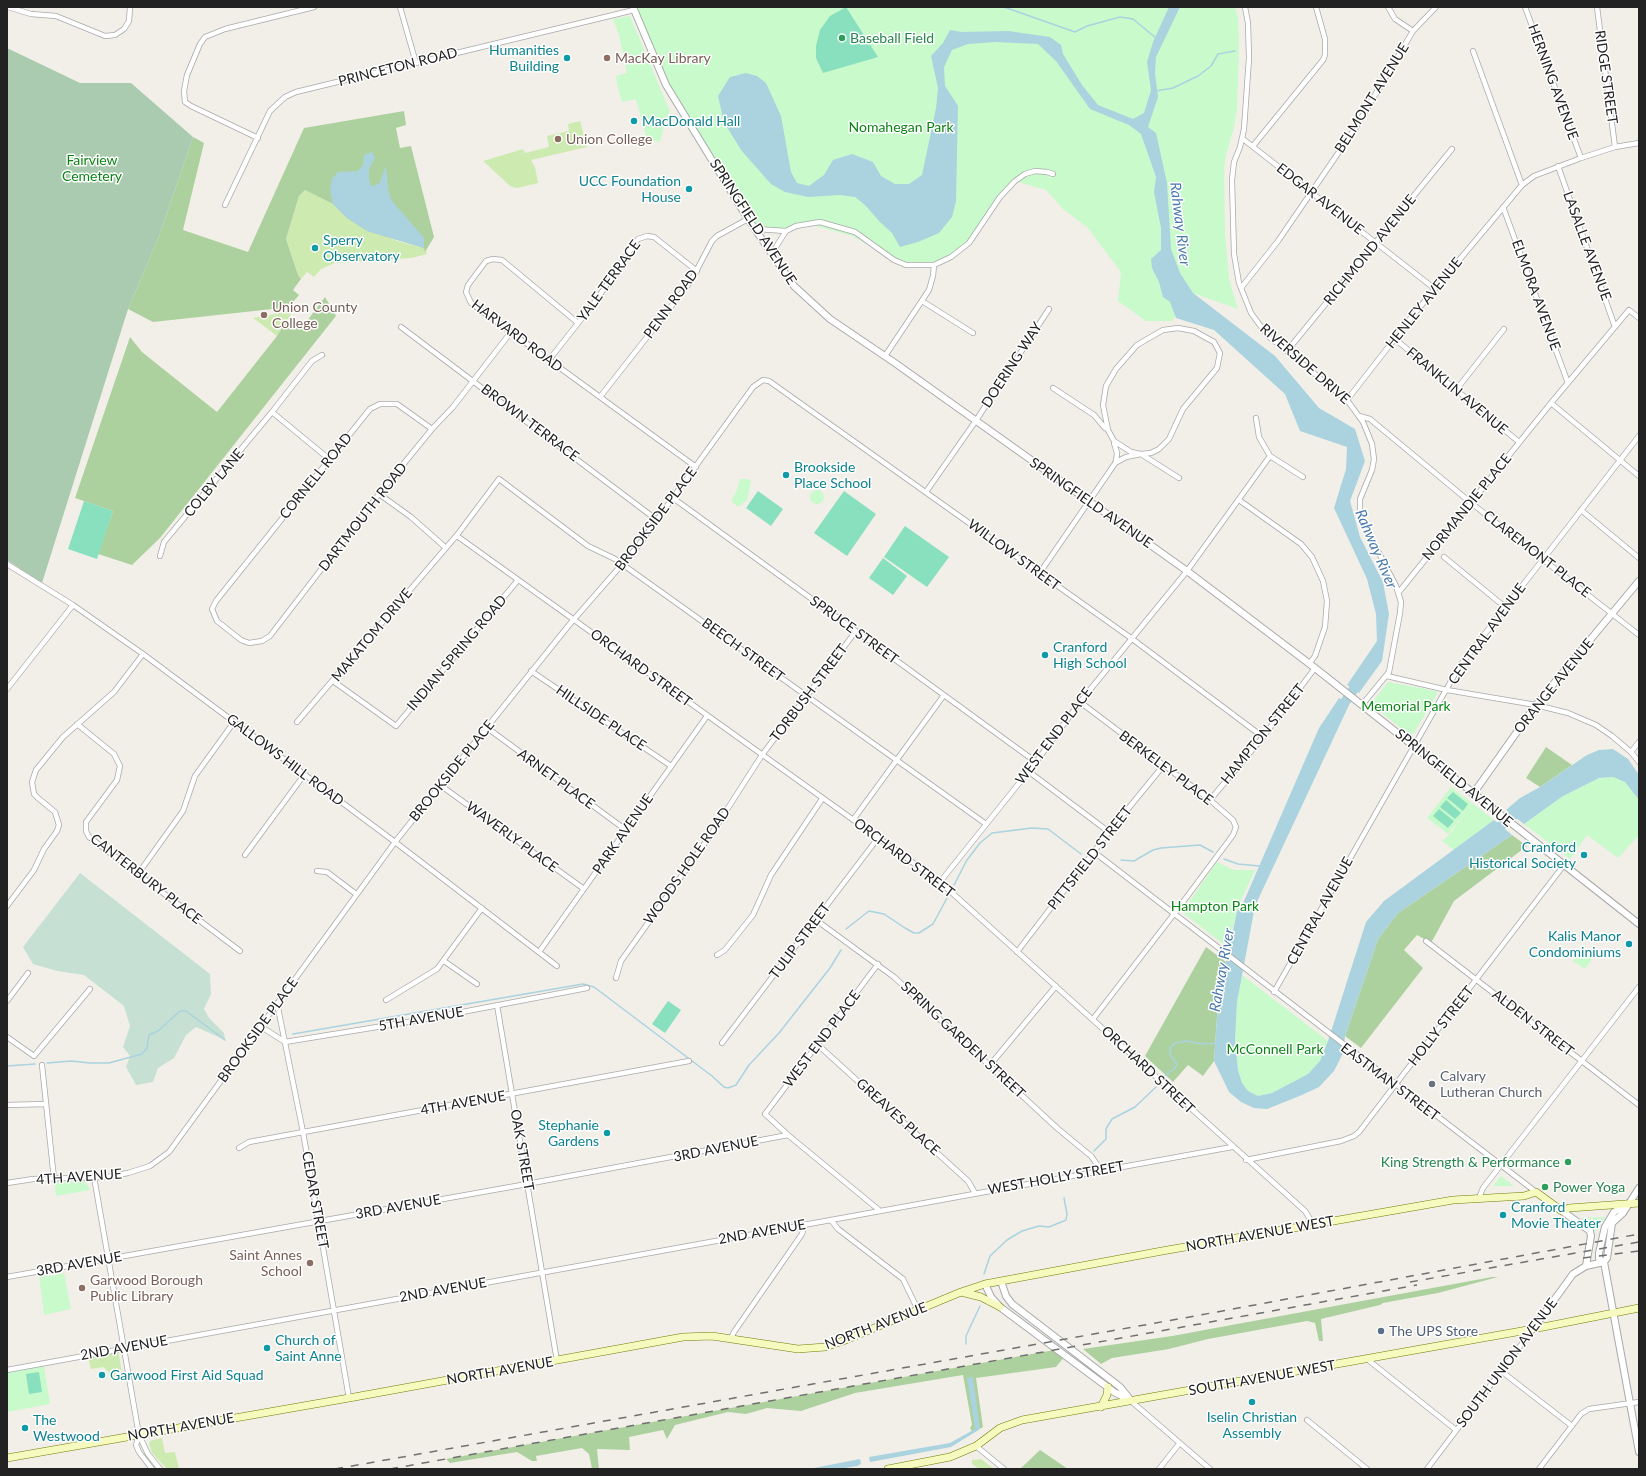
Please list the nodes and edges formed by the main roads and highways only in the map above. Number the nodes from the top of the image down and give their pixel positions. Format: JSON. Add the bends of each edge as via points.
{"nodes":[{"id":1,"x":1536,"y":1192,"type":"joint"},
{"id":2,"x":1639,"y":1203,"type":"edge"},
{"id":3,"x":985,"y":1284,"type":"joint"},
{"id":4,"x":961,"y":1292,"type":"junction"},
{"id":5,"x":1000,"y":1307,"type":"road end"},
{"id":6,"x":1639,"y":1308,"type":"edge"},
{"id":7,"x":1108,"y":1387,"type":"road end"},
{"id":8,"x":1101,"y":1407,"type":"junction"},
{"id":9,"x":7,"y":1458,"type":"edge"},
{"id":10,"x":888,"y":1469,"type":"edge"}],
"edges":[{"from":1,"to":2,"type":"main road","name":"EASTMAN STREET","via":[[1562,1211],[1569,1208]]},
{"from":1,"to":3,"type":"main road","name":"NORTH AVENUE WEST","via":[[1520,1197],[1453,1200]]},
{"from":3,"to":4,"type":"main road","name":"NORTH AVENUE"},
{"from":4,"to":5,"type":"main road","via":[[981,1297]]},
{"from":4,"to":9,"type":"main road","name":"NORTH AVENUE","via":[[843,1341],[811,1349],[785,1348],[712,1336],[683,1337]]},
{"from":6,"to":8,"type":"main road","name":"SOUTH AVENUE WEST"},
{"from":7,"to":8,"type":"main road"},
{"from":8,"to":10,"type":"main road","name":"SOUTH AVENUE WEST","via":[[1008,1424],[976,1446],[950,1457]]}]}
